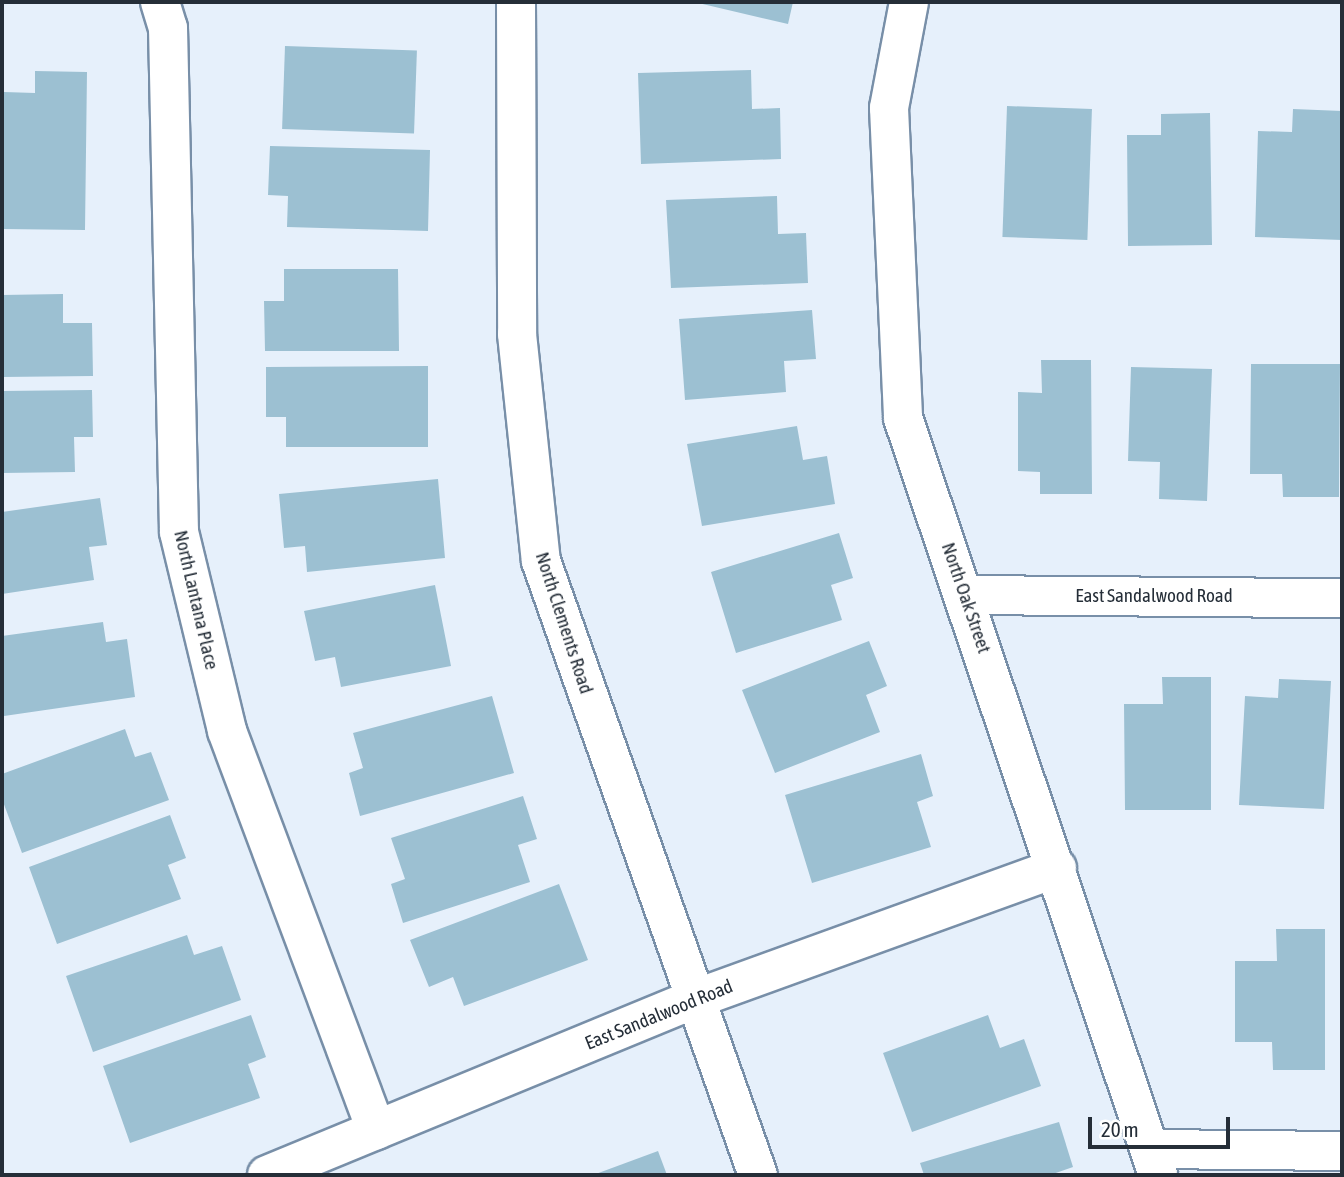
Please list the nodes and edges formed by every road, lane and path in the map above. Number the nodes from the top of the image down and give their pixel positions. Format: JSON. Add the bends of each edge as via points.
{"nodes":[{"id":1,"x":160,"y":2,"type":"edge"},
{"id":2,"x":516,"y":2,"type":"edge"},
{"id":3,"x":909,"y":2,"type":"edge"},
{"id":4,"x":966,"y":595,"type":"junction"},
{"id":5,"x":1342,"y":598,"type":"edge"},
{"id":6,"x":1057,"y":868,"type":"junction"},
{"id":7,"x":695,"y":999,"type":"junction"},
{"id":8,"x":376,"y":1130,"type":"junction"},
{"id":9,"x":1342,"y":1151,"type":"edge"},
{"id":10,"x":345,"y":1160,"type":"edge"},
{"id":11,"x":1155,"y":1162,"type":"edge"},
{"id":12,"x":267,"y":1175,"type":"edge"},
{"id":13,"x":758,"y":1175,"type":"edge"}],
"edges":[{"from":1,"to":8,"type":"street","name":"North Lantana Place","via":[[169,28],[179,531],[227,731]]},
{"from":2,"to":7,"type":"street","name":"North Clements Road","via":[[517,334],[541,561]]},
{"from":3,"to":4,"type":"street","name":"North Oak Street","via":[[889,108],[903,418]]},
{"from":4,"to":5,"type":"street","name":"East Sandalwood Road"},
{"from":4,"to":6,"type":"street","name":"North Oak Street"},
{"from":6,"to":7,"type":"street","name":"East Sandalwood Road"},
{"from":6,"to":11,"type":"street","name":"North Oak Street"},
{"from":7,"to":8,"type":"street","name":"East Sandalwood Road"},
{"from":7,"to":13,"type":"street","name":"North Clements Road"},
{"from":8,"to":10,"type":"street","name":"East Sandalwood Road"},
{"from":9,"to":11,"type":"street"},
{"from":10,"to":12,"type":"street","name":"East Sandalwood Road"}]}
